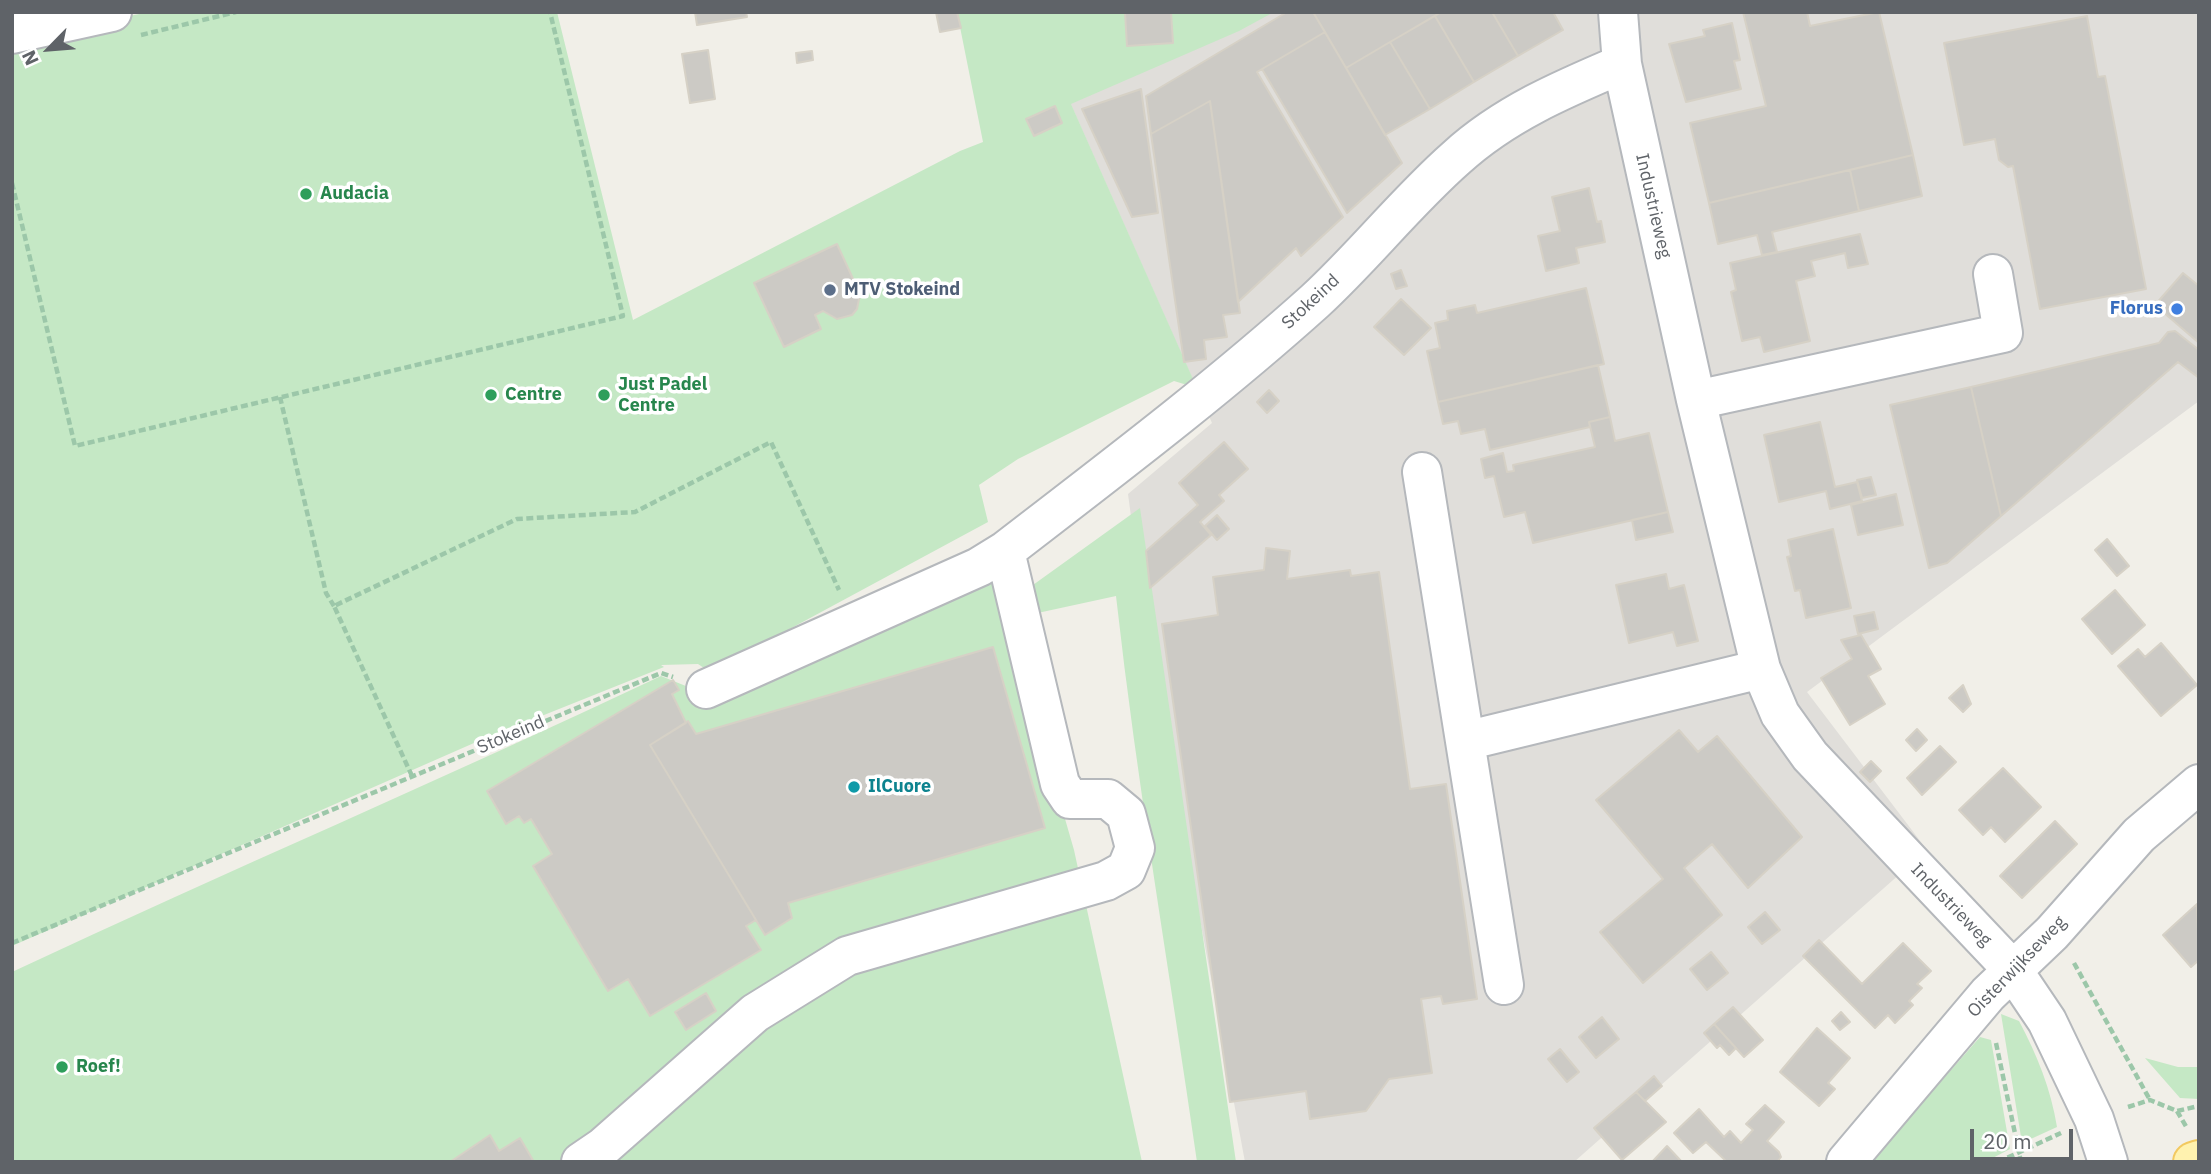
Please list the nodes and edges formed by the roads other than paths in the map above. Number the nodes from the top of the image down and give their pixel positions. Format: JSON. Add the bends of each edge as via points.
{"nodes":[{"id":1,"x":112,"y":12,"type":"edge"},
{"id":2,"x":1618,"y":12,"type":"edge"},
{"id":3,"x":12,"y":34,"type":"edge"},
{"id":4,"x":1622,"y":64,"type":"junction"},
{"id":5,"x":1993,"y":274,"type":"dead end"},
{"id":6,"x":1696,"y":400,"type":"junction"},
{"id":7,"x":1422,"y":472,"type":"dead end"},
{"id":8,"x":1005,"y":551,"type":"junction"},
{"id":9,"x":1761,"y":669,"type":"junction"},
{"id":10,"x":706,"y":689,"type":"road end"},
{"id":11,"x":1465,"y":741,"type":"junction"},
{"id":12,"x":2199,"y":784,"type":"edge"},
{"id":13,"x":2000,"y":982,"type":"junction"},
{"id":14,"x":1504,"y":985,"type":"dead end"},
{"id":15,"x":2199,"y":1160,"type":"edge"},
{"id":16,"x":581,"y":1162,"type":"edge"},
{"id":17,"x":1846,"y":1162,"type":"edge"},
{"id":18,"x":2108,"y":1162,"type":"edge"},
{"id":19,"x":2193,"y":1162,"type":"edge"}],
"edges":[{"from":1,"to":3,"type":"street"},
{"from":2,"to":4,"type":"street","name":"Industrieweg"},
{"from":4,"to":6,"type":"street","name":"Industrieweg"},
{"from":4,"to":8,"type":"street","name":"Stokeind","via":[[1562,89],[1504,121],[1457,157],[1316,300],[1199,401]]},
{"from":5,"to":6,"type":"street","via":[[2003,333]]},
{"from":6,"to":9,"type":"street","name":"Industrieweg"},
{"from":7,"to":11,"type":"street"},
{"from":8,"to":10,"type":"street","name":"Stokeind","via":[[979,567]]},
{"from":8,"to":16,"type":"street","via":[[1060,785],[1070,799],[1108,799],[1126,814],[1135,848],[1126,870],[1105,881],[847,956],[755,1013]]},
{"from":9,"to":11,"type":"street"},
{"from":9,"to":13,"type":"street","name":"Industrieweg","via":[[1780,715],[1810,756]]},
{"from":11,"to":14,"type":"street"},
{"from":12,"to":13,"type":"street","name":"Oisterwijkseweg","via":[[2139,835],[2052,933]]},
{"from":13,"to":17,"type":"street","name":"Oisterwijkseweg"},
{"from":13,"to":18,"type":"street","name":"Industrieweg","via":[[2047,1021],[2094,1119]]},
{"from":15,"to":19,"type":"main road"}]}
